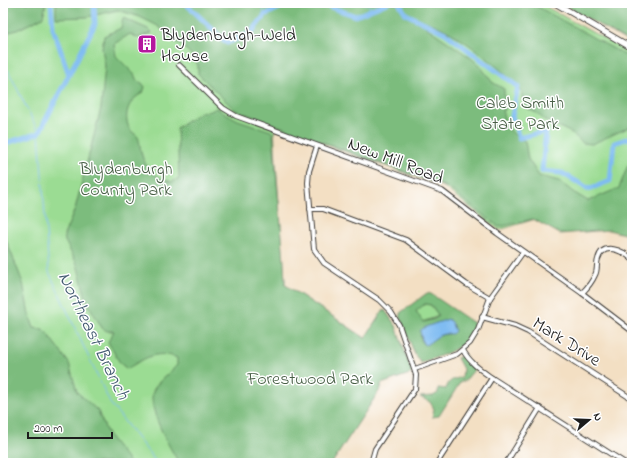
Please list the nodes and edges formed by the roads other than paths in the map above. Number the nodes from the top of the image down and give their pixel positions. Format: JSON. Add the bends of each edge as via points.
{"nodes":[{"id":1,"x":555,"y":3,"type":"edge"},
{"id":2,"x":632,"y":48,"type":"edge"},
{"id":3,"x":179,"y":65,"type":"dead end"},
{"id":4,"x":317,"y":146,"type":"junction"},
{"id":5,"x":310,"y":209,"type":"junction"},
{"id":6,"x":523,"y":252,"type":"junction"},
{"id":7,"x":632,"y":258,"type":"edge"},
{"id":8,"x":582,"y":293,"type":"junction"},
{"id":9,"x":490,"y":298,"type":"junction"},
{"id":10,"x":482,"y":317,"type":"junction"},
{"id":11,"x":632,"y":331,"type":"edge"},
{"id":12,"x":463,"y":350,"type":"junction"},
{"id":13,"x":415,"y":369,"type":"junction"},
{"id":14,"x":492,"y":378,"type":"junction"},
{"id":15,"x":632,"y":399,"type":"edge"},
{"id":16,"x":540,"y":408,"type":"junction"},
{"id":17,"x":371,"y":463,"type":"edge"},
{"id":18,"x":437,"y":463,"type":"edge"},
{"id":19,"x":506,"y":463,"type":"edge"},
{"id":20,"x":625,"y":463,"type":"edge"}],
"edges":[{"from":1,"to":2,"type":"main road"},
{"from":3,"to":4,"type":"street","name":"New Mill Road","via":[[223,108],[236,116]]},
{"from":4,"to":5,"type":"street","via":[[309,171]]},
{"from":4,"to":6,"type":"street","name":"New Mill Road","via":[[442,191]]},
{"from":5,"to":9,"type":"street","via":[[323,209],[406,240],[466,284]]},
{"from":5,"to":13,"type":"street","via":[[313,241],[318,256],[391,312],[399,325]]},
{"from":6,"to":8,"type":"street","name":"New Mill Road"},
{"from":6,"to":9,"type":"street"},
{"from":7,"to":8,"type":"street","via":[[614,249],[601,253],[595,275]]},
{"from":8,"to":11,"type":"street","name":"New Mill Road"},
{"from":9,"to":10,"type":"street"},
{"from":10,"to":12,"type":"street","via":[[476,335]]},
{"from":10,"to":15,"type":"street","name":"Mark Drive","via":[[528,332]]},
{"from":12,"to":13,"type":"street"},
{"from":12,"to":14,"type":"street"},
{"from":13,"to":17,"type":"street","via":[[415,389],[376,450]]},
{"from":14,"to":16,"type":"street"},
{"from":14,"to":18,"type":"street"},
{"from":16,"to":19,"type":"street"},
{"from":16,"to":20,"type":"street"}]}
